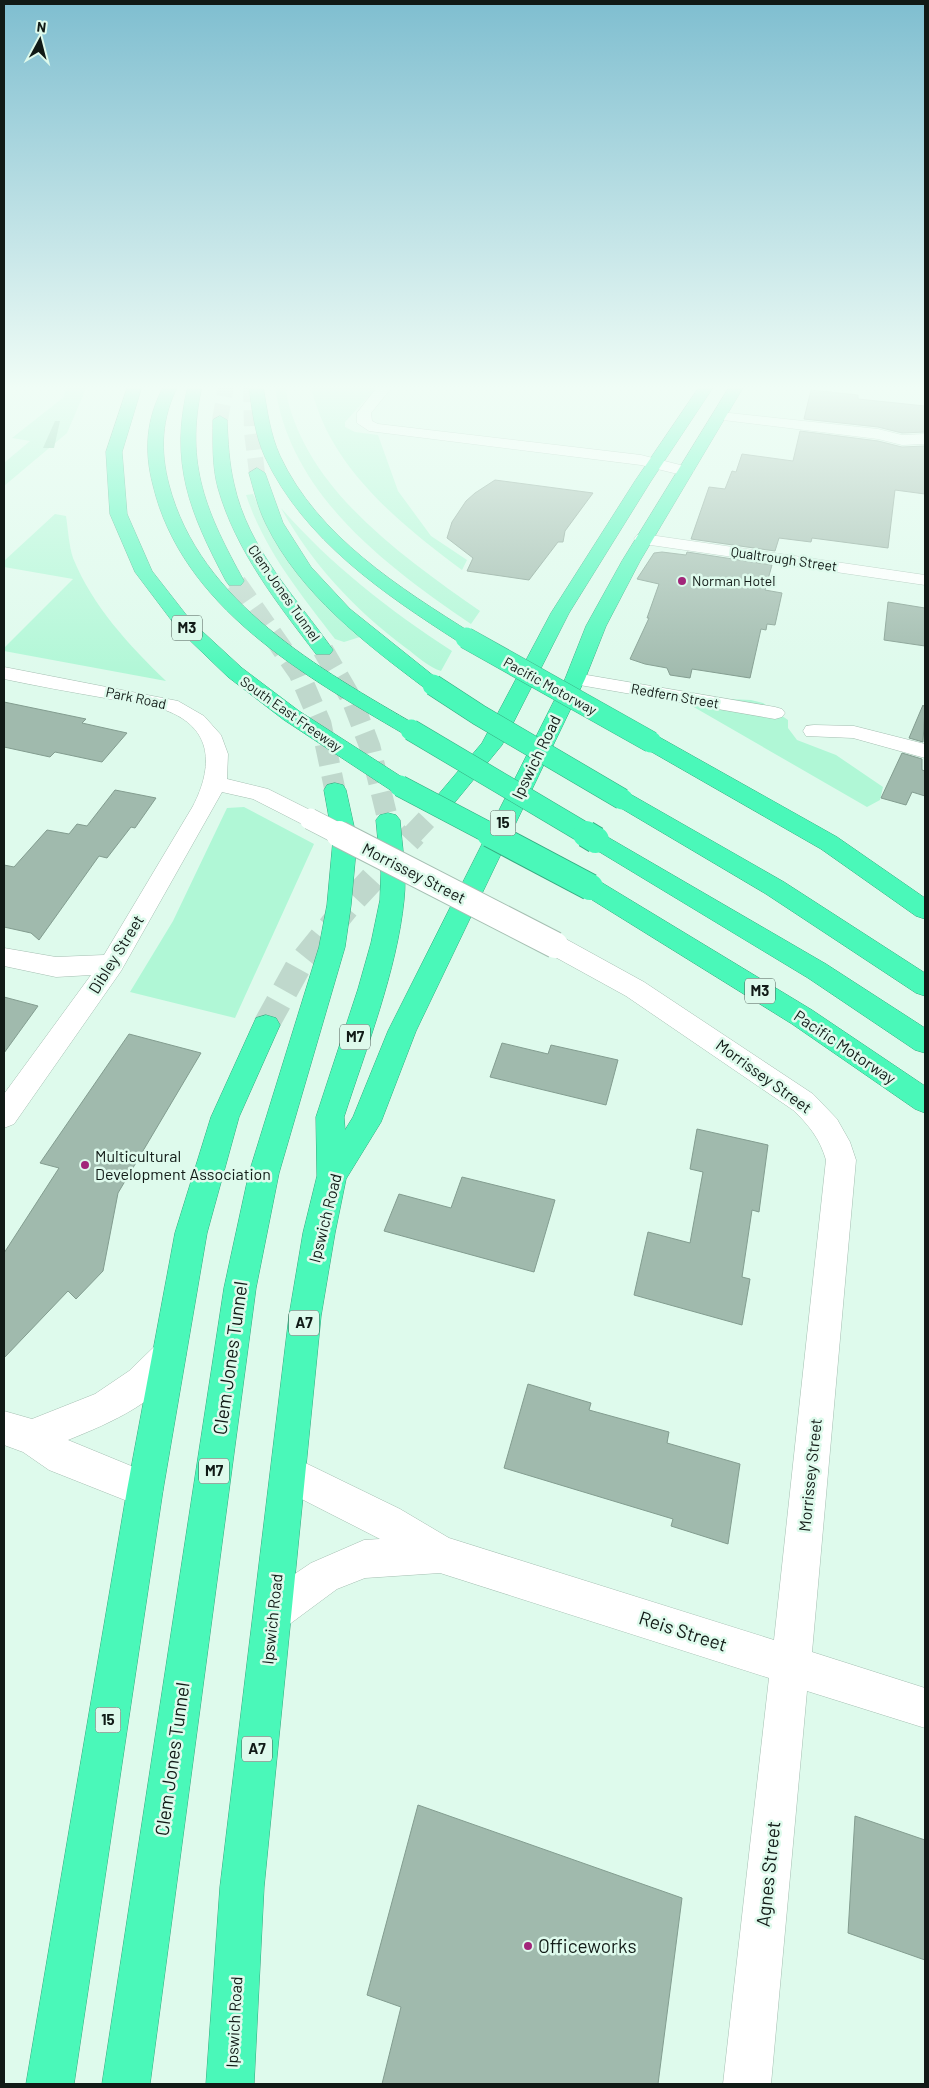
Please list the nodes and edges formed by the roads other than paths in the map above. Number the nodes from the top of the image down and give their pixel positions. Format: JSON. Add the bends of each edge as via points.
{"nodes":[{"id":1,"x":115,"y":483,"type":"edge"},
{"id":2,"x":159,"y":483,"type":"edge"},
{"id":3,"x":192,"y":483,"type":"edge"},
{"id":4,"x":224,"y":483,"type":"edge"},
{"id":5,"x":261,"y":483,"type":"tunnel mouth"},
{"id":6,"x":288,"y":483,"type":"edge"},
{"id":7,"x":643,"y":483,"type":"edge"},
{"id":8,"x":678,"y":483,"type":"edge"},
{"id":9,"x":643,"y":539,"type":"junction"},
{"id":10,"x":925,"y":580,"type":"edge"},
{"id":11,"x":235,"y":581,"type":"tunnel mouth"},
{"id":12,"x":324,"y":650,"type":"tunnel mouth"},
{"id":13,"x":4,"y":673,"type":"edge"},
{"id":14,"x":575,"y":679,"type":"junction"},
{"id":15,"x":775,"y":713,"type":"dead end"},
{"id":16,"x":814,"y":732,"type":"dead end"},
{"id":17,"x":854,"y":732,"type":"junction"},
{"id":18,"x":925,"y":738,"type":"edge"},
{"id":19,"x":925,"y":751,"type":"edge"},
{"id":20,"x":214,"y":782,"type":"junction"},
{"id":21,"x":400,"y":786,"type":"joint"},
{"id":22,"x":335,"y":790,"type":"tunnel mouth"},
{"id":23,"x":443,"y":802,"type":"tunnel mouth"},
{"id":24,"x":388,"y":820,"type":"tunnel mouth"},
{"id":25,"x":925,"y":910,"type":"edge"},
{"id":26,"x":4,"y":957,"type":"edge"},
{"id":27,"x":112,"y":964,"type":"junction"},
{"id":28,"x":925,"y":986,"type":"edge"},
{"id":29,"x":266,"y":1025,"type":"tunnel mouth"},
{"id":30,"x":925,"y":1042,"type":"edge"},
{"id":31,"x":925,"y":1102,"type":"edge"},
{"id":32,"x":4,"y":1116,"type":"edge"},
{"id":33,"x":332,"y":1176,"type":"junction"},
{"id":34,"x":169,"y":1355,"type":"junction"},
{"id":35,"x":18,"y":1432,"type":"edge"},
{"id":36,"x":289,"y":1472,"type":"junction"},
{"id":37,"x":145,"y":1490,"type":"junction"},
{"id":38,"x":440,"y":1554,"type":"junction"},
{"id":39,"x":273,"y":1612,"type":"junction"},
{"id":40,"x":791,"y":1665,"type":"junction"},
{"id":41,"x":925,"y":1708,"type":"edge"},
{"id":42,"x":50,"y":2084,"type":"edge"},
{"id":43,"x":126,"y":2084,"type":"edge"},
{"id":44,"x":230,"y":2084,"type":"edge"},
{"id":45,"x":747,"y":2084,"type":"edge"}],
"edges":[{"from":1,"to":21,"type":"highway","name":"South East Freeway","number":"M3","via":[[119,515],[145,575],[190,631],[255,691],[315,734]]},
{"from":2,"to":30,"type":"highway","bridge":true,"via":[[182,543],[236,609],[272,640],[325,678],[817,971]]},
{"from":3,"to":11,"type":"highway","name":"Clem Jones Tunnel","via":[[208,532]]},
{"from":4,"to":12,"type":"highway","name":"Clem Jones Tunnel","via":[[237,523],[271,581]]},
{"from":5,"to":28,"type":"highway","bridge":true,"via":[[275,525],[297,560],[323,591],[364,632],[432,685],[775,888]]},
{"from":6,"to":25,"type":"highway","name":"Pacific Motorway","bridge":true,"via":[[310,514],[396,592],[466,638],[829,844]]},
{"from":7,"to":23,"type":"highway","via":[[560,613],[491,745]]},
{"from":8,"to":9,"type":"highway","name":"Ipswich Road","number":"15"},
{"from":9,"to":10,"type":"street","name":"Qualtrough Street"},
{"from":9,"to":14,"type":"highway","name":"Ipswich Road","number":"15","via":[[596,626]]},
{"from":13,"to":20,"type":"street","name":"Park Road","via":[[144,698],[181,710],[201,724],[212,738],[218,756]]},
{"from":14,"to":15,"type":"street","name":"Redfern Street"},
{"from":14,"to":33,"type":"highway","name":"Ipswich Road","number":"15","via":[[402,1031],[366,1122]]},
{"from":16,"to":17,"type":"street"},
{"from":17,"to":18,"type":"street"},
{"from":17,"to":19,"type":"street"},
{"from":20,"to":27,"type":"street","name":"Dibley Street"},
{"from":20,"to":40,"type":"street","name":"Morrissey Street","bridge":true,"via":[[260,794],[636,989],[803,1102],[827,1124],[838,1148],[839,1190]]},
{"from":21,"to":31,"type":"highway","name":"Pacific Motorway","number":"M3","bridge":true,"via":[[590,888],[802,1017]]},
{"from":22,"to":43,"type":"highway","name":"Clem Jones Tunnel","number":"M7","via":[[345,840],[339,906],[318,998],[264,1174],[240,1288]]},
{"from":24,"to":33,"type":"highway","number":"M7","via":[[392,900],[374,980],[330,1117]]},
{"from":26,"to":27,"type":"street","via":[[56,966]]},
{"from":27,"to":32,"type":"street","name":"Dibley Street"},
{"from":29,"to":34,"type":"highway","number":"15","via":[[225,1117],[191,1233]]},
{"from":33,"to":36,"type":"highway","name":"Ipswich Road","number":"A7","via":[[304,1316]]},
{"from":34,"to":35,"type":"street","via":[[141,1383],[107,1407]]},
{"from":34,"to":37,"type":"highway","number":"15"},
{"from":35,"to":37,"type":"street","via":[[62,1456]]},
{"from":36,"to":38,"type":"street","name":"Reis Street","via":[[357,1510],[387,1522]]},
{"from":36,"to":39,"type":"highway","name":"Ipswich Road","number":"A7"},
{"from":37,"to":42,"type":"highway","number":"15"},
{"from":38,"to":39,"type":"street","name":"Reis Street","via":[[364,1559],[324,1576]]},
{"from":38,"to":40,"type":"street","name":"Reis Street"},
{"from":39,"to":44,"type":"highway","name":"Ipswich Road","number":"A7","via":[[242,1887]]},
{"from":40,"to":41,"type":"street","name":"Reis Street"},
{"from":40,"to":45,"type":"street","name":"Agnes Street"}]}
